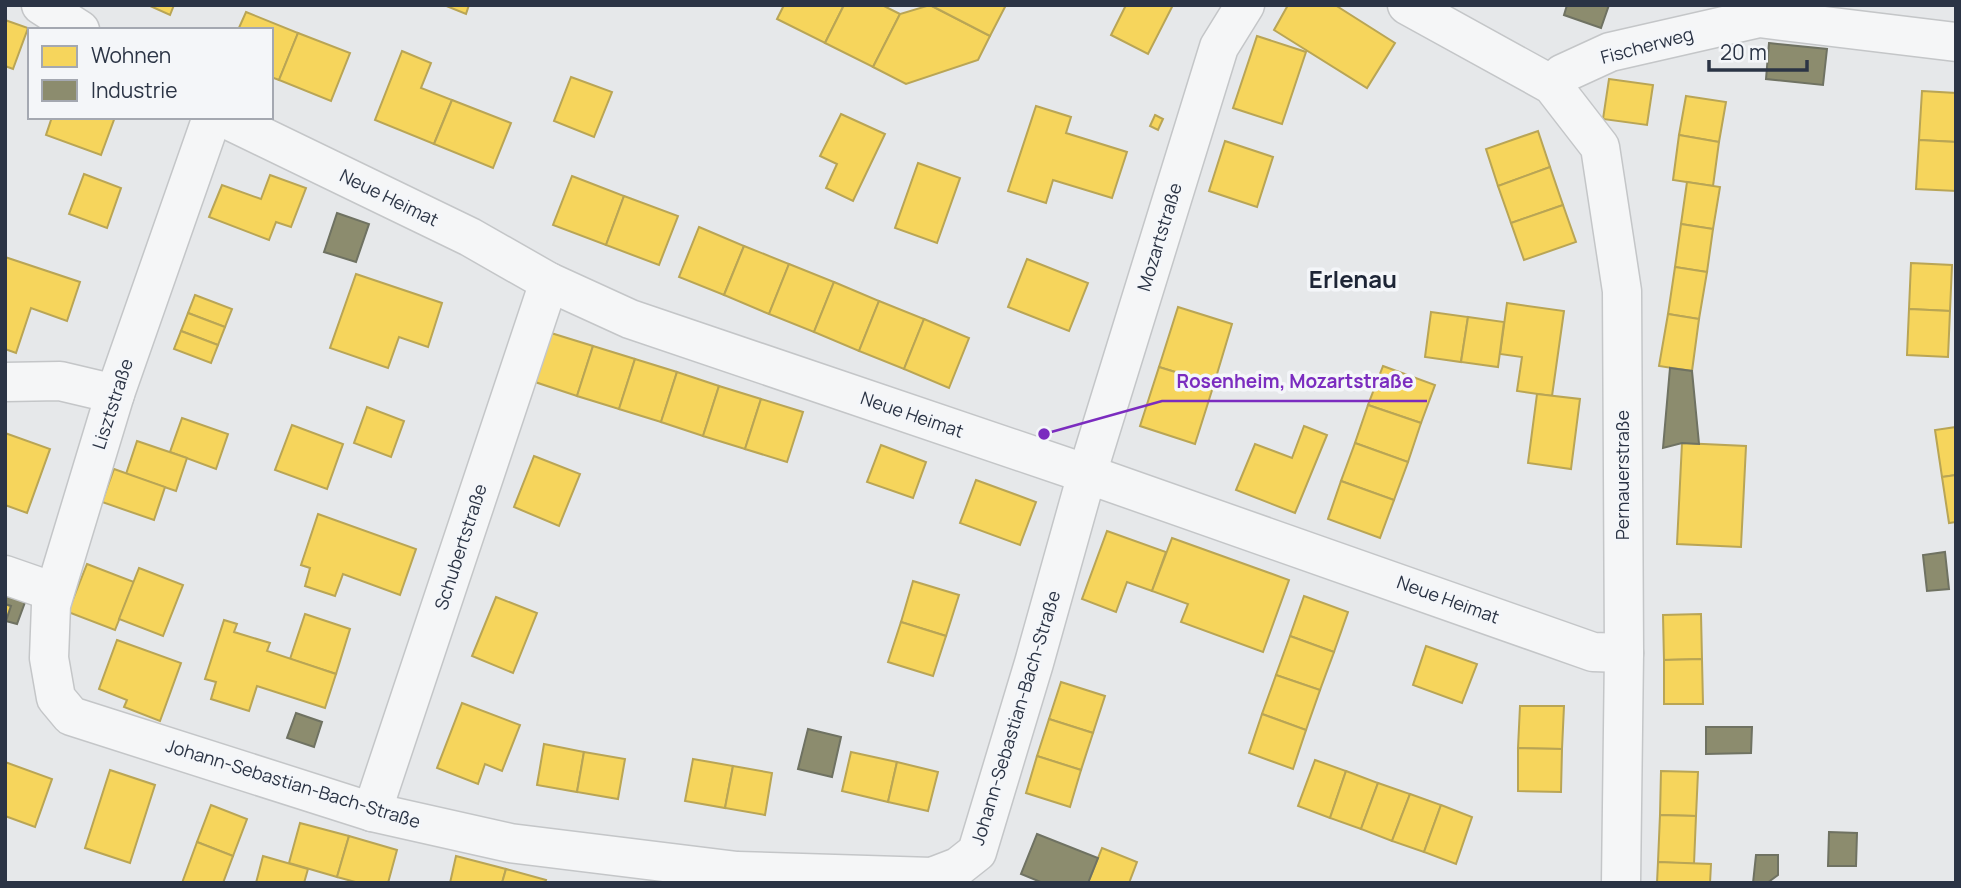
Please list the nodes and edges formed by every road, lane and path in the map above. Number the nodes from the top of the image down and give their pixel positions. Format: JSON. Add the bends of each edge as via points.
{"nodes":[{"id":1,"x":41,"y":5,"type":"edge"},
{"id":2,"x":1245,"y":5,"type":"edge"},
{"id":3,"x":1407,"y":5,"type":"edge"},
{"id":4,"x":77,"y":28,"type":"edge"},
{"id":5,"x":1956,"y":42,"type":"edge"},
{"id":6,"x":1552,"y":85,"type":"junction"},
{"id":7,"x":211,"y":119,"type":"edge"},
{"id":8,"x":226,"y":119,"type":"edge"},
{"id":9,"x":549,"y":282,"type":"junction"},
{"id":10,"x":5,"y":382,"type":"edge"},
{"id":11,"x":115,"y":394,"type":"junction"},
{"id":12,"x":1087,"y":474,"type":"junction"},
{"id":13,"x":5,"y":575,"type":"edge"},
{"id":14,"x":54,"y":592,"type":"junction"},
{"id":15,"x":1624,"y":653,"type":"junction"},
{"id":16,"x":56,"y":698,"type":"joint"},
{"id":17,"x":372,"y":811,"type":"junction"},
{"id":18,"x":736,"y":877,"type":"edge"},
{"id":19,"x":1621,"y":883,"type":"edge"}],
"edges":[{"from":1,"to":4,"type":"street"},
{"from":2,"to":12,"type":"street","name":"Mozartstraße","via":[[1219,47]]},
{"from":3,"to":6,"type":"street"},
{"from":5,"to":6,"type":"street","name":"Fischerweg","via":[[1759,18],[1610,52],[1562,74]]},
{"from":6,"to":15,"type":"street","name":"Pernauerstraße","via":[[1600,147],[1622,291]]},
{"from":7,"to":11,"type":"street","name":"Lisztstraße"},
{"from":8,"to":9,"type":"street","name":"Neue Heimat","via":[[470,237]]},
{"from":9,"to":12,"type":"street","name":"Neue Heimat","via":[[630,319]]},
{"from":9,"to":17,"type":"street","name":"Schubertstraße"},
{"from":10,"to":11,"type":"street","via":[[60,381]]},
{"from":11,"to":14,"type":"street","name":"Lisztstraße"},
{"from":12,"to":15,"type":"street","name":"Neue Heimat","via":[[1593,652]]},
{"from":12,"to":18,"type":"street","name":"Johann-Sebastian-Bach-Straße","via":[[977,852],[958,867],[932,877]]},
{"from":13,"to":14,"type":"street"},
{"from":14,"to":16,"type":"street","name":"Lisztstraße","via":[[49,658]]},
{"from":15,"to":19,"type":"street","name":"Pernauerstraße"},
{"from":16,"to":17,"type":"street","name":"Johann-Sebastian-Bach-Straße","via":[[71,716]]},
{"from":17,"to":18,"type":"street","name":"Johann-Sebastian-Bach-Straße","via":[[510,844]]}]}
